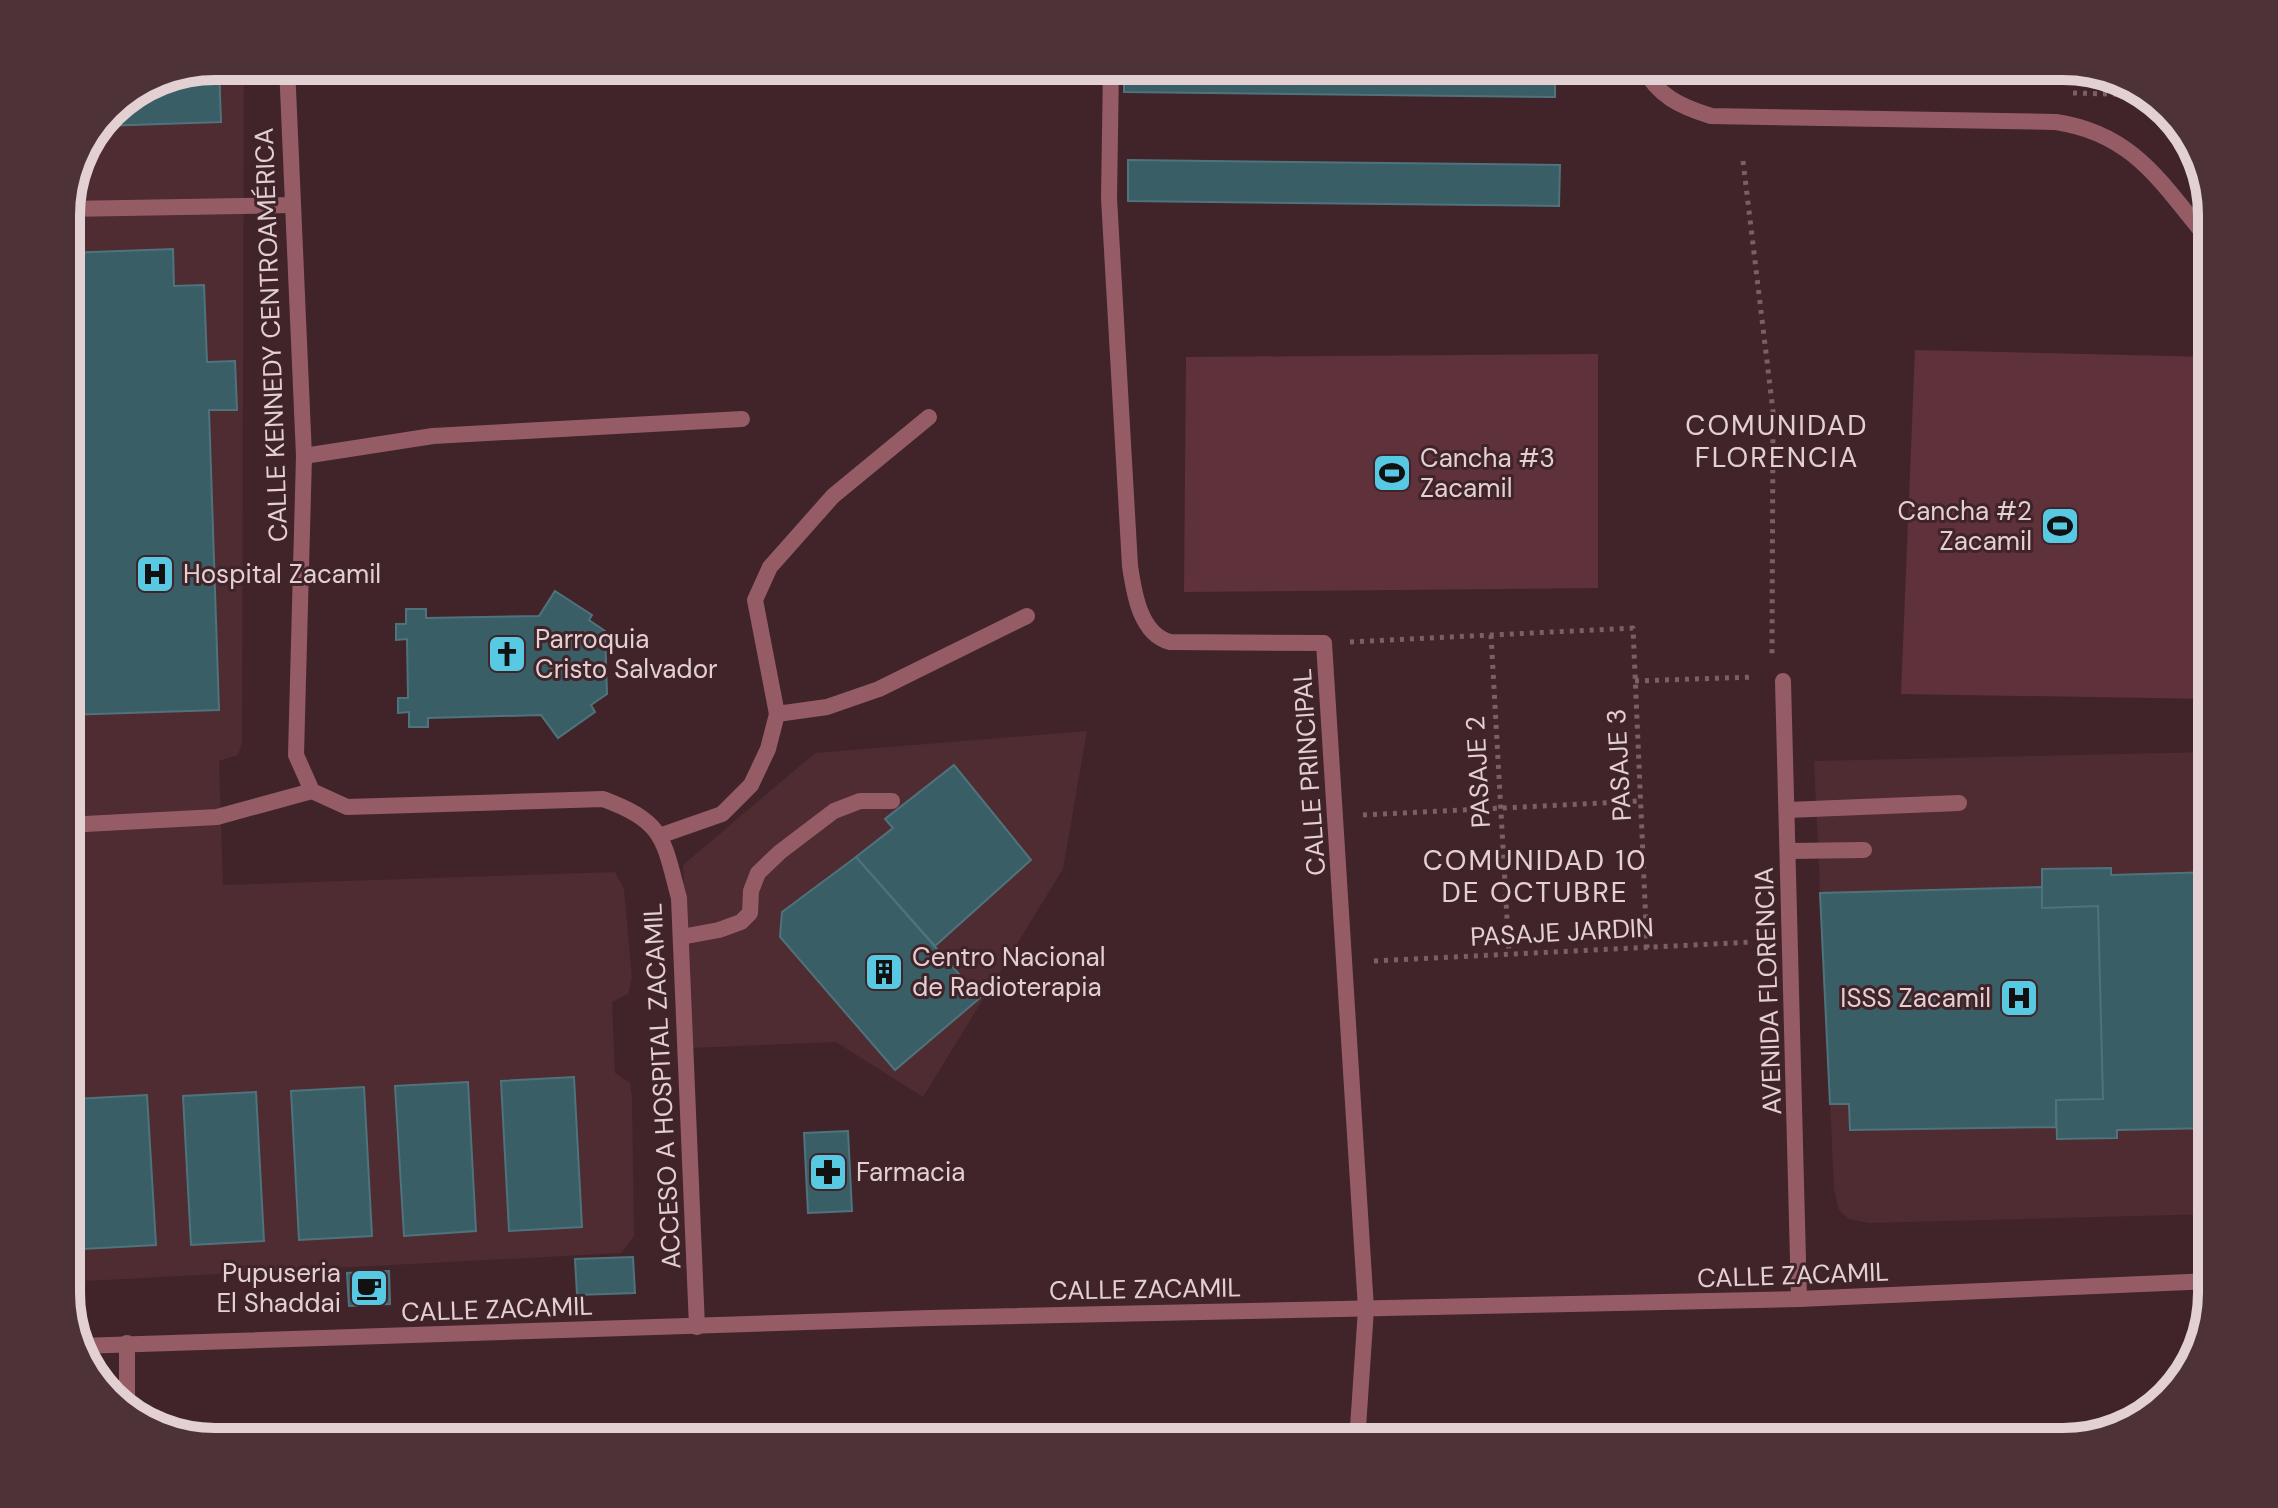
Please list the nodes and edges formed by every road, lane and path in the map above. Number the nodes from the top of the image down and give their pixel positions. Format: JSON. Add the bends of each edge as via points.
{"nodes":[{"id":1,"x":288,"y":80,"type":"edge"},
{"id":2,"x":1111,"y":80,"type":"edge"},
{"id":3,"x":1649,"y":80,"type":"edge"},
{"id":4,"x":1743,"y":161,"type":"dead end"},
{"id":5,"x":292,"y":205,"type":"junction"},
{"id":6,"x":80,"y":209,"type":"edge"},
{"id":7,"x":2198,"y":228,"type":"edge"},
{"id":8,"x":929,"y":417,"type":"dead end"},
{"id":9,"x":742,"y":419,"type":"dead end"},
{"id":10,"x":304,"y":456,"type":"junction"},
{"id":11,"x":1027,"y":616,"type":"dead end"},
{"id":12,"x":1491,"y":635,"type":"junction"},
{"id":13,"x":1339,"y":642,"type":"dead end"},
{"id":14,"x":1772,"y":660,"type":"dead end"},
{"id":15,"x":1758,"y":676,"type":"dead end"},
{"id":16,"x":1635,"y":681,"type":"junction"},
{"id":17,"x":1783,"y":681,"type":"dead end"},
{"id":18,"x":777,"y":714,"type":"junction"},
{"id":19,"x":312,"y":791,"type":"junction"},
{"id":20,"x":892,"y":801,"type":"dead end"},
{"id":21,"x":1641,"y":801,"type":"junction"},
{"id":22,"x":1959,"y":803,"type":"dead end"},
{"id":23,"x":1501,"y":808,"type":"junction"},
{"id":24,"x":1787,"y":810,"type":"junction"},
{"id":25,"x":1358,"y":815,"type":"dead end"},
{"id":26,"x":80,"y":824,"type":"edge"},
{"id":27,"x":662,"y":835,"type":"junction"},
{"id":28,"x":1864,"y":850,"type":"dead end"},
{"id":29,"x":1788,"y":851,"type":"junction"},
{"id":30,"x":681,"y":937,"type":"junction"},
{"id":31,"x":1751,"y":942,"type":"dead end"},
{"id":32,"x":1647,"y":948,"type":"junction"},
{"id":33,"x":1509,"y":954,"type":"junction"},
{"id":34,"x":1374,"y":961,"type":"dead end"},
{"id":35,"x":2198,"y":1282,"type":"edge"},
{"id":36,"x":1799,"y":1299,"type":"junction"},
{"id":37,"x":1366,"y":1309,"type":"junction"},
{"id":38,"x":697,"y":1327,"type":"junction"},
{"id":39,"x":127,"y":1343,"type":"junction"},
{"id":40,"x":91,"y":1345,"type":"edge"},
{"id":41,"x":127,"y":1396,"type":"edge"},
{"id":42,"x":1358,"y":1428,"type":"edge"}],
"edges":[{"from":1,"to":5,"type":"street","name":"CALLE KENNEDY CENTROAMÉRICA"},
{"from":2,"to":37,"type":"street","name":"CALLE PRINCIPAL","via":[[1109,198],[1130,566],[1146,624],[1160,640],[1170,642],[1324,643]]},
{"from":3,"to":7,"type":"street","via":[[1680,107],[1711,116],[2056,122],[2095,130],[2132,152]]},
{"from":4,"to":14,"type":"path","via":[[1773,411]]},
{"from":5,"to":6,"type":"street"},
{"from":5,"to":10,"type":"street","name":"CALLE KENNEDY CENTROAMÉRICA"},
{"from":8,"to":18,"type":"street","via":[[833,496],[770,567],[755,600]]},
{"from":9,"to":10,"type":"street","via":[[433,436]]},
{"from":10,"to":19,"type":"street","name":"CALLE KENNEDY CENTROAMÉRICA","via":[[296,755]]},
{"from":11,"to":18,"type":"street","via":[[879,689],[827,707]]},
{"from":12,"to":13,"type":"path"},
{"from":12,"to":16,"type":"path","name":"PASAJE 3","via":[[1633,628]]},
{"from":12,"to":23,"type":"path","name":"PASAJE 2"},
{"from":15,"to":16,"type":"path"},
{"from":16,"to":21,"type":"path","name":"PASAJE 3"},
{"from":17,"to":24,"type":"street","name":"AVENIDA FLORENCIA"},
{"from":18,"to":27,"type":"street","via":[[751,785],[722,814]]},
{"from":19,"to":26,"type":"street","via":[[217,817]]},
{"from":19,"to":27,"type":"street","via":[[347,807],[603,799],[635,811]]},
{"from":20,"to":30,"type":"street","via":[[860,801],[834,811],[758,873],[750,913],[741,922]]},
{"from":21,"to":23,"type":"path"},
{"from":21,"to":32,"type":"path","name":"PASAJE 3"},
{"from":22,"to":24,"type":"street"},
{"from":23,"to":25,"type":"path"},
{"from":23,"to":33,"type":"path","name":"PASAJE 2"},
{"from":24,"to":29,"type":"street","name":"AVENIDA FLORENCIA"},
{"from":27,"to":30,"type":"street","name":"ACCESO A HOSPITAL ZACAMIL","via":[[679,898]]},
{"from":28,"to":29,"type":"street"},
{"from":29,"to":36,"type":"street","name":"AVENIDA FLORENCIA"},
{"from":30,"to":38,"type":"street","name":"ACCESO A HOSPITAL ZACAMIL"},
{"from":31,"to":32,"type":"path","name":"PASAJE JARDIN"},
{"from":32,"to":33,"type":"path","name":"PASAJE JARDIN"},
{"from":33,"to":34,"type":"path","name":"PASAJE JARDIN"},
{"from":35,"to":36,"type":"street","name":"CALLE ZACAMIL"},
{"from":36,"to":37,"type":"street","name":"CALLE ZACAMIL"},
{"from":37,"to":38,"type":"street","name":"CALLE ZACAMIL"},
{"from":37,"to":42,"type":"street"},
{"from":38,"to":39,"type":"street","name":"CALLE ZACAMIL"},
{"from":39,"to":40,"type":"street","name":"CALLE ZACAMIL"},
{"from":39,"to":41,"type":"street"}]}
